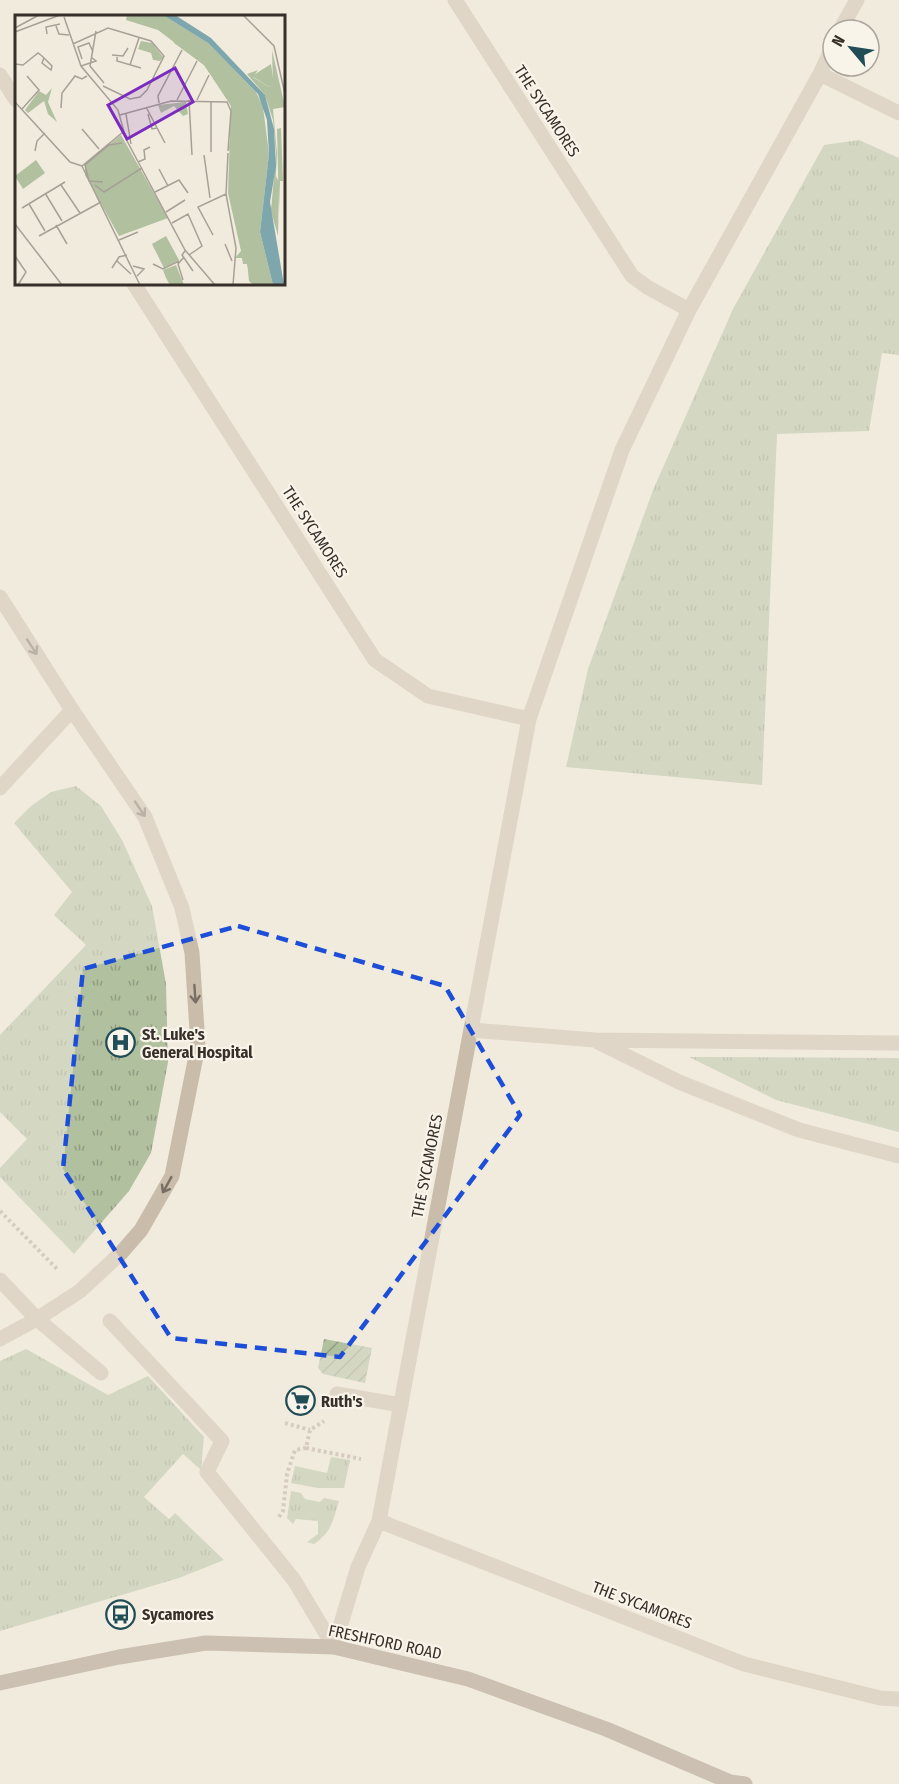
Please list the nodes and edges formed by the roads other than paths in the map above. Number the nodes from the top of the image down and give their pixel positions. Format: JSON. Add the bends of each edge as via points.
{"nodes":[{"id":1,"x":455,"y":0,"type":"edge"},
{"id":2,"x":857,"y":0,"type":"edge"},
{"id":3,"x":847,"y":18,"type":"edge"},
{"id":4,"x":820,"y":74,"type":"joint"},
{"id":5,"x":0,"y":75,"type":"edge"},
{"id":6,"x":15,"y":98,"type":"edge"},
{"id":7,"x":899,"y":113,"type":"edge"},
{"id":8,"x":135,"y":285,"type":"edge"},
{"id":9,"x":689,"y":310,"type":"junction"},
{"id":10,"x":0,"y":597,"type":"edge"},
{"id":11,"x":72,"y":710,"type":"junction"},
{"id":12,"x":529,"y":719,"type":"junction"},
{"id":13,"x":0,"y":788,"type":"edge"},
{"id":14,"x":471,"y":1030,"type":"junction"},
{"id":15,"x":596,"y":1040,"type":"junction"},
{"id":16,"x":899,"y":1043,"type":"edge"},
{"id":17,"x":899,"y":1156,"type":"edge"},
{"id":18,"x":0,"y":1280,"type":"edge"},
{"id":19,"x":37,"y":1319,"type":"junction"},
{"id":20,"x":110,"y":1321,"type":"dead end"},
{"id":21,"x":0,"y":1339,"type":"edge"},
{"id":22,"x":101,"y":1373,"type":"dead end"},
{"id":23,"x":337,"y":1394,"type":"road end"},
{"id":24,"x":401,"y":1405,"type":"junction"},
{"id":25,"x":379,"y":1521,"type":"junction"},
{"id":26,"x":334,"y":1647,"type":"junction"},
{"id":27,"x":0,"y":1683,"type":"edge"},
{"id":28,"x":899,"y":1699,"type":"edge"},
{"id":29,"x":735,"y":1783,"type":"edge"}],
"edges":[{"from":1,"to":9,"type":"street","name":"THE SYCAMORES","via":[[632,276]]},
{"from":2,"to":3,"type":"street"},
{"from":4,"to":7,"type":"street"},
{"from":4,"to":9,"type":"street","name":"THE SYCAMORES"},
{"from":5,"to":6,"type":"street"},
{"from":8,"to":12,"type":"street","name":"THE SYCAMORES","via":[[375,660],[428,696]]},
{"from":9,"to":12,"type":"street","name":"THE SYCAMORES","via":[[622,450]]},
{"from":10,"to":11,"type":"street","one_way":true},
{"from":11,"to":13,"type":"street"},
{"from":11,"to":19,"type":"street","one_way":true,"via":[[146,817],[182,908],[192,953],[198,1046],[172,1176],[141,1230],[80,1291]]},
{"from":12,"to":14,"type":"street","name":"THE SYCAMORES"},
{"from":14,"to":15,"type":"street"},
{"from":14,"to":24,"type":"street","name":"THE SYCAMORES"},
{"from":15,"to":16,"type":"street"},
{"from":15,"to":17,"type":"street","via":[[679,1082],[799,1130]]},
{"from":18,"to":19,"type":"street"},
{"from":19,"to":21,"type":"street"},
{"from":19,"to":22,"type":"street"},
{"from":20,"to":26,"type":"street","via":[[222,1441],[207,1472],[294,1580]]},
{"from":23,"to":24,"type":"street"},
{"from":24,"to":25,"type":"street","name":"THE SYCAMORES"},
{"from":25,"to":26,"type":"street","name":"THE SYCAMORES","via":[[358,1567]]},
{"from":25,"to":28,"type":"street","name":"THE SYCAMORES","via":[[744,1664],[880,1698]]},
{"from":26,"to":27,"type":"main road","name":"FRESHFORD ROAD","via":[[206,1643],[118,1656]]},
{"from":26,"to":29,"type":"main road","name":"FRESHFORD ROAD","via":[[468,1679],[606,1729]]}]}
